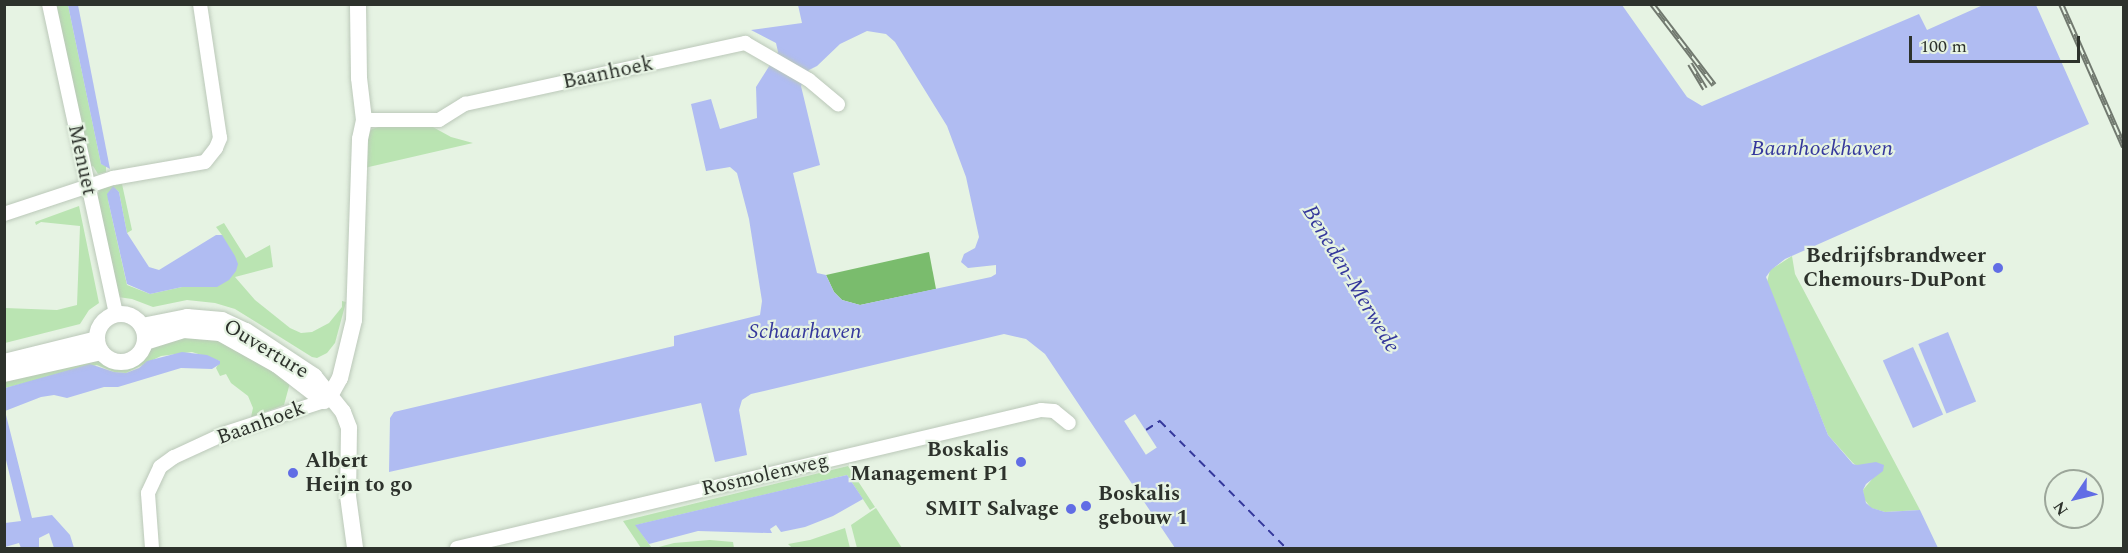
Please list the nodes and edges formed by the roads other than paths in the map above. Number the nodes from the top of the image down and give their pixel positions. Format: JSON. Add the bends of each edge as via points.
{"nodes":[{"id":1,"x":49,"y":4,"type":"edge"},
{"id":2,"x":200,"y":4,"type":"edge"},
{"id":3,"x":358,"y":4,"type":"edge"},
{"id":4,"x":838,"y":104,"type":"dead end"},
{"id":5,"x":364,"y":120,"type":"junction"},
{"id":6,"x":88,"y":185,"type":"junction"},
{"id":7,"x":4,"y":214,"type":"edge"},
{"id":8,"x":116,"y":315,"type":"junction"},
{"id":9,"x":143,"y":334,"type":"junction"},
{"id":10,"x":99,"y":345,"type":"junction"},
{"id":11,"x":4,"y":362,"type":"edge"},
{"id":12,"x":4,"y":374,"type":"edge"},
{"id":13,"x":328,"y":398,"type":"junction"},
{"id":14,"x":1069,"y":423,"type":"dead end"},
{"id":15,"x":152,"y":549,"type":"edge"},
{"id":16,"x":355,"y":549,"type":"edge"},
{"id":17,"x":457,"y":549,"type":"edge"}],
"edges":[{"from":1,"to":6,"type":"street","name":"Menuet"},
{"from":2,"to":6,"type":"street","via":[[220,138],[216,148],[205,162]]},
{"from":3,"to":5,"type":"street","name":"Baanhoek"},
{"from":4,"to":5,"type":"street","name":"Baanhoek","via":[[809,80],[746,43],[465,104],[439,120]]},
{"from":5,"to":13,"type":"street","name":"Baanhoek","via":[[360,139],[354,320],[340,378]]},
{"from":6,"to":7,"type":"street"},
{"from":6,"to":8,"type":"street","name":"Menuet"},
{"from":8,"to":9,"type":"street","via":[[133,317]]},
{"from":8,"to":10,"type":"street","via":[[103,323]]},
{"from":9,"to":10,"type":"street","via":[[139,355],[127,362],[113,360]]},
{"from":9,"to":13,"type":"street","name":"Ouverture","via":[[187,317],[222,320],[303,368]]},
{"from":10,"to":11,"type":"street"},
{"from":10,"to":12,"type":"street"},
{"from":13,"to":15,"type":"street","name":"Baanhoek","via":[[226,433],[160,467],[148,493]]},
{"from":13,"to":16,"type":"street","name":"Ouverture","via":[[347,444]]},
{"from":14,"to":17,"type":"street","name":"Rosmolenweg","via":[[1054,411],[1041,410]]}]}
